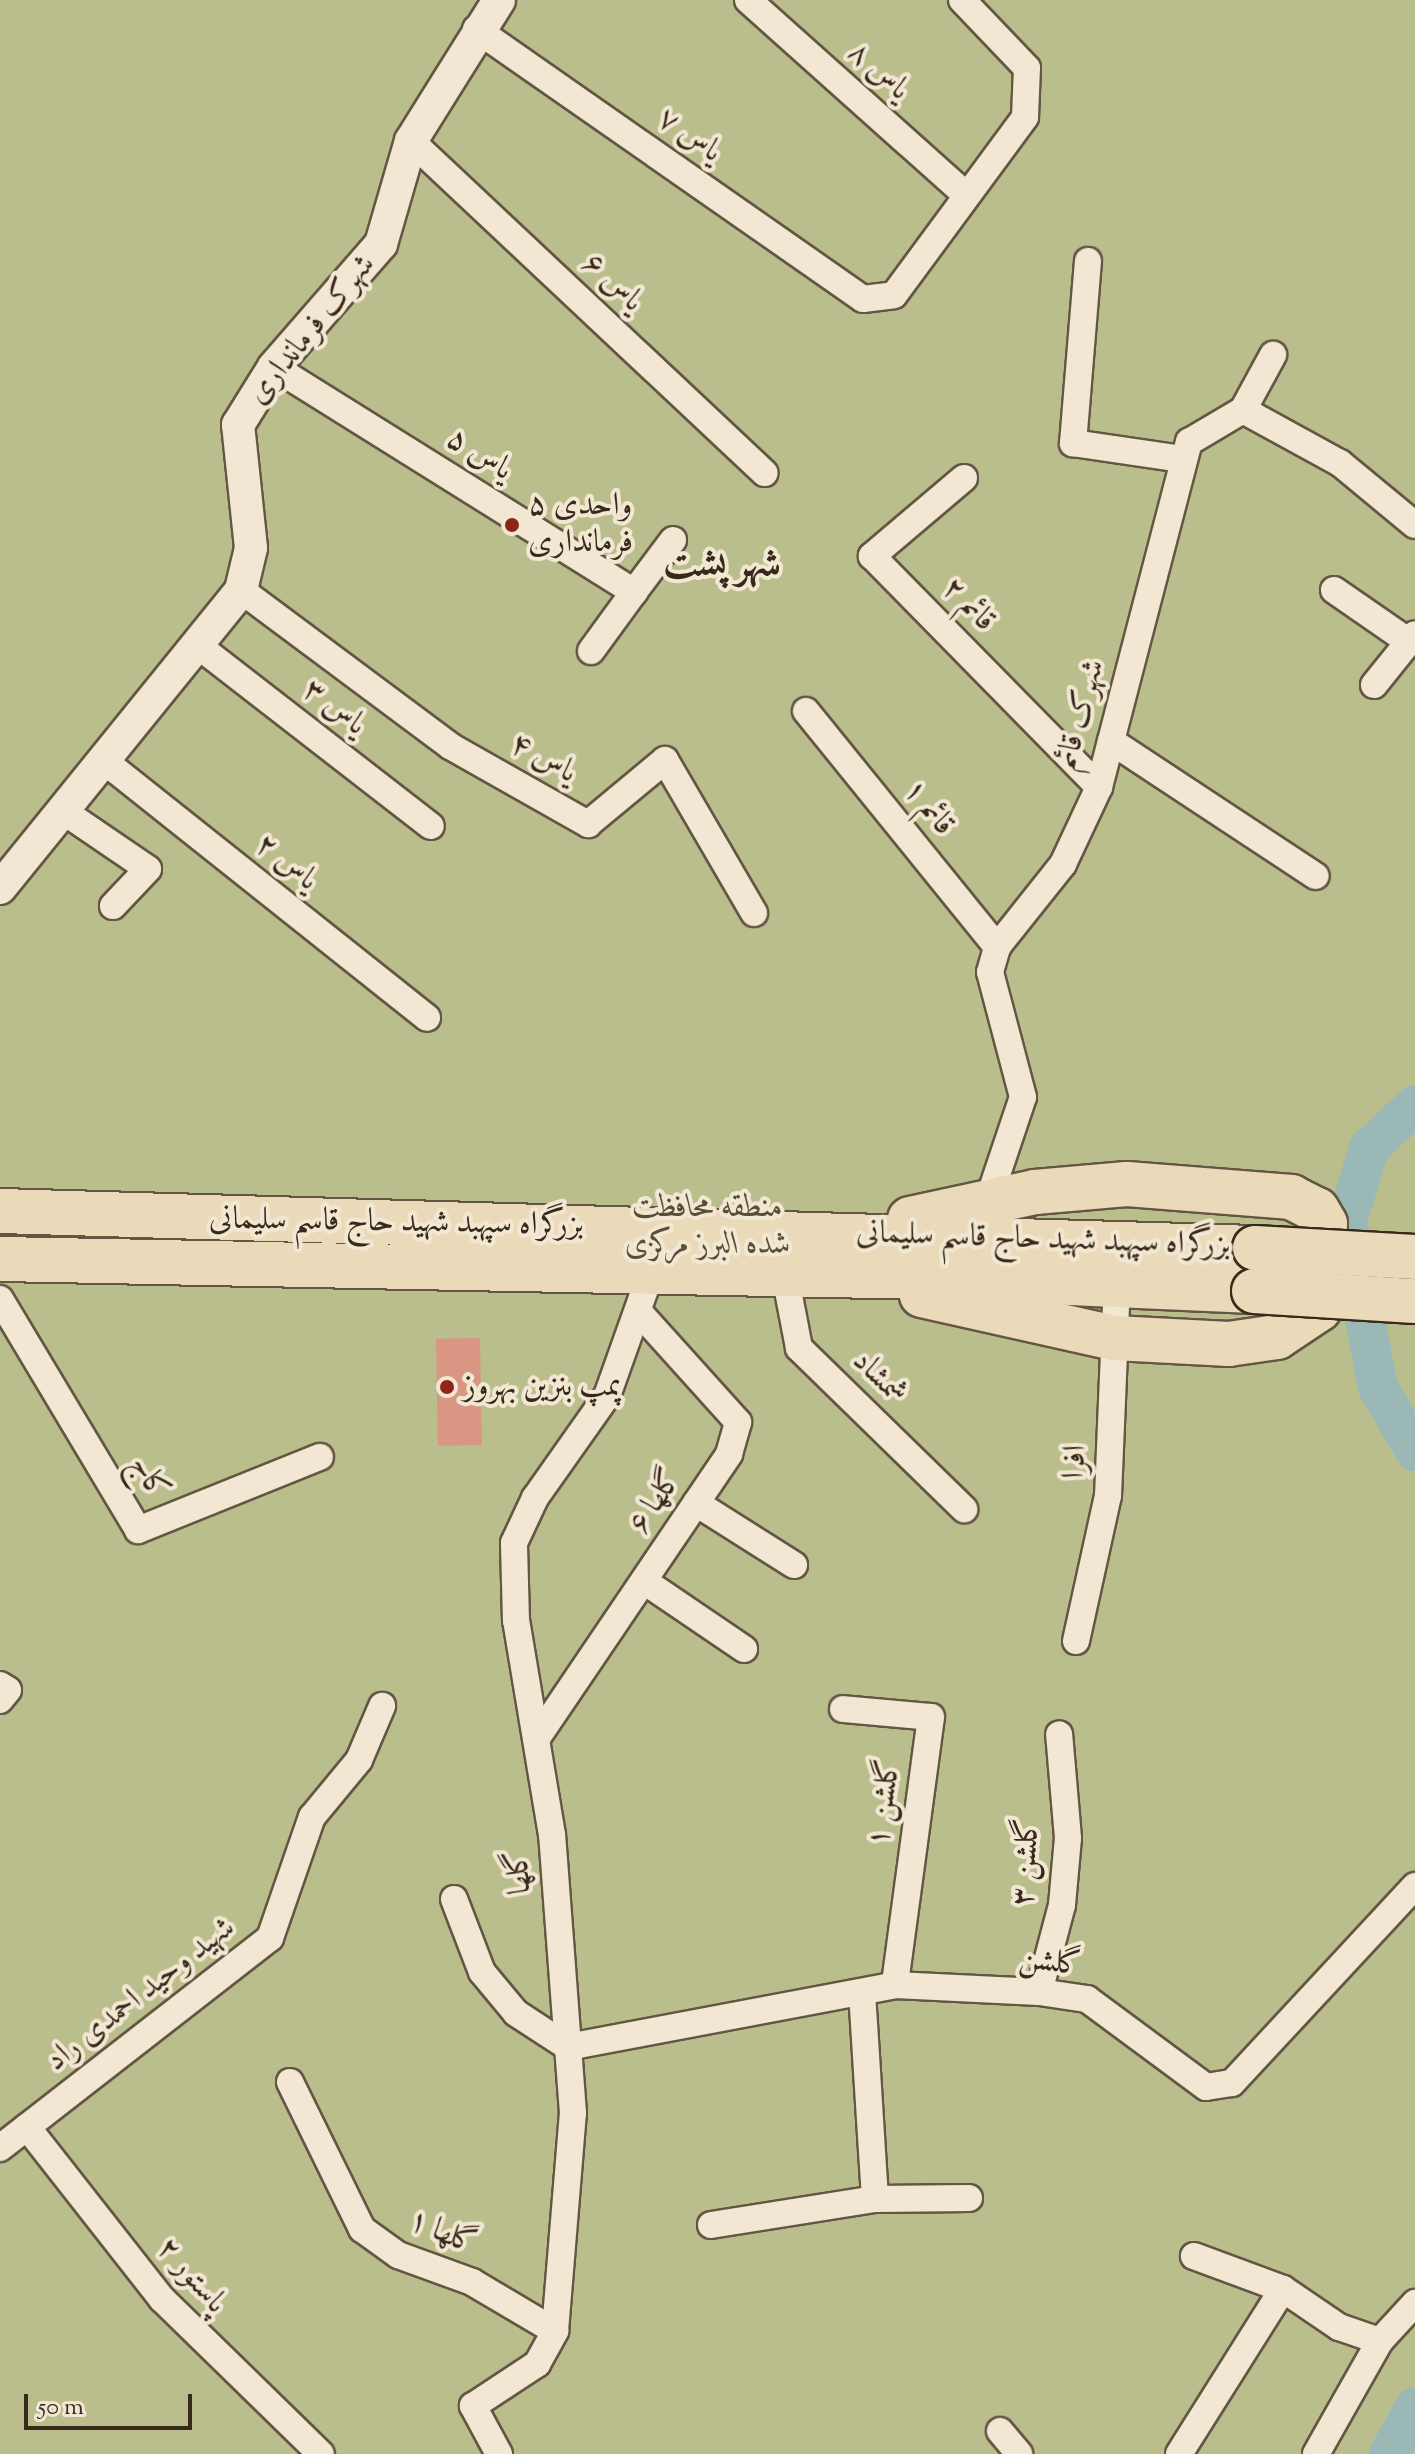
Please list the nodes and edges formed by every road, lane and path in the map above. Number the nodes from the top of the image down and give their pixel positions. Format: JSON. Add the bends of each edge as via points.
{"nodes":[{"id":1,"x":499,"y":0,"type":"edge"},
{"id":2,"x":748,"y":0,"type":"edge"},
{"id":3,"x":962,"y":0,"type":"edge"},
{"id":4,"x":476,"y":29,"type":"junction"},
{"id":5,"x":411,"y":141,"type":"junction"},
{"id":6,"x":966,"y":195,"type":"junction"},
{"id":7,"x":1088,"y":261,"type":"dead end"},
{"id":8,"x":1273,"y":355,"type":"dead end"},
{"id":9,"x":274,"y":367,"type":"junction"},
{"id":10,"x":1243,"y":410,"type":"junction"},
{"id":11,"x":1182,"y":459,"type":"junction"},
{"id":12,"x":765,"y":473,"type":"dead end"},
{"id":13,"x":964,"y":478,"type":"dead end"},
{"id":14,"x":1415,"y":525,"type":"edge"},
{"id":15,"x":673,"y":540,"type":"dead end"},
{"id":16,"x":241,"y":590,"type":"junction"},
{"id":17,"x":1334,"y":590,"type":"dead end"},
{"id":18,"x":634,"y":592,"type":"junction"},
{"id":19,"x":1412,"y":638,"type":"edge"},
{"id":20,"x":196,"y":644,"type":"junction"},
{"id":21,"x":591,"y":651,"type":"dead end"},
{"id":22,"x":1374,"y":685,"type":"dead end"},
{"id":23,"x":806,"y":711,"type":"dead end"},
{"id":24,"x":1111,"y":741,"type":"junction"},
{"id":25,"x":103,"y":760,"type":"junction"},
{"id":26,"x":1099,"y":787,"type":"junction"},
{"id":27,"x":66,"y":813,"type":"junction"},
{"id":28,"x":431,"y":826,"type":"dead end"},
{"id":29,"x":1316,"y":876,"type":"dead end"},
{"id":30,"x":0,"y":888,"type":"edge"},
{"id":31,"x":113,"y":906,"type":"dead end"},
{"id":32,"x":754,"y":913,"type":"dead end"},
{"id":33,"x":997,"y":947,"type":"junction"},
{"id":34,"x":427,"y":1018,"type":"dead end"},
{"id":35,"x":0,"y":1211,"type":"edge"},
{"id":36,"x":980,"y":1222,"type":"junction"},
{"id":37,"x":1415,"y":1257,"type":"edge"},
{"id":38,"x":0,"y":1259,"type":"edge"},
{"id":39,"x":785,"y":1275,"type":"junction"},
{"id":40,"x":846,"y":1276,"type":"junction"},
{"id":41,"x":1117,"y":1282,"type":"junction"},
{"id":42,"x":644,"y":1294,"type":"junction"},
{"id":43,"x":0,"y":1299,"type":"edge"},
{"id":44,"x":1415,"y":1301,"type":"edge"},
{"id":45,"x":1114,"y":1338,"type":"junction"},
{"id":46,"x":320,"y":1457,"type":"dead end"},
{"id":47,"x":696,"y":1503,"type":"junction"},
{"id":48,"x":964,"y":1509,"type":"dead end"},
{"id":49,"x":794,"y":1565,"type":"dead end"},
{"id":50,"x":644,"y":1581,"type":"junction"},
{"id":51,"x":1076,"y":1641,"type":"dead end"},
{"id":52,"x":744,"y":1649,"type":"dead end"},
{"id":53,"x":0,"y":1685,"type":"edge"},
{"id":54,"x":0,"y":1700,"type":"edge"},
{"id":55,"x":382,"y":1706,"type":"dead end"},
{"id":56,"x":843,"y":1709,"type":"dead end"},
{"id":57,"x":1059,"y":1734,"type":"dead end"},
{"id":58,"x":537,"y":1738,"type":"junction"},
{"id":59,"x":1415,"y":1886,"type":"edge"},
{"id":60,"x":454,"y":1899,"type":"dead end"},
{"id":61,"x":895,"y":1985,"type":"junction"},
{"id":62,"x":862,"y":1992,"type":"junction"},
{"id":63,"x":1039,"y":1992,"type":"junction"},
{"id":64,"x":568,"y":2047,"type":"junction"},
{"id":65,"x":290,"y":2082,"type":"dead end"},
{"id":66,"x":27,"y":2127,"type":"junction"},
{"id":67,"x":0,"y":2148,"type":"edge"},
{"id":68,"x":969,"y":2198,"type":"dead end"},
{"id":69,"x":875,"y":2199,"type":"junction"},
{"id":70,"x":711,"y":2225,"type":"dead end"},
{"id":71,"x":1194,"y":2256,"type":"dead end"},
{"id":72,"x":1283,"y":2289,"type":"junction"},
{"id":73,"x":1415,"y":2303,"type":"edge"},
{"id":74,"x":555,"y":2331,"type":"junction"},
{"id":75,"x":1380,"y":2341,"type":"junction"},
{"id":76,"x":1000,"y":2431,"type":"dead end"},
{"id":77,"x":321,"y":2454,"type":"edge"},
{"id":78,"x":499,"y":2454,"type":"edge"},
{"id":79,"x":1019,"y":2454,"type":"edge"},
{"id":80,"x":1179,"y":2454,"type":"edge"},
{"id":81,"x":1316,"y":2454,"type":"edge"}],
"edges":[{"from":1,"to":4,"type":"street","name":"شهرک فرمانداری"},
{"from":2,"to":6,"type":"street","name":"یاس ۸"},
{"from":3,"to":6,"type":"street","via":[[1027,68],[1025,117]]},
{"from":4,"to":5,"type":"street","name":"شهرک فرمانداری"},
{"from":4,"to":6,"type":"street","name":"یاس ۷","via":[[863,299],[894,295]]},
{"from":5,"to":9,"type":"street","name":"شهرک فرمانداری","via":[[381,244]]},
{"from":5,"to":12,"type":"street","name":"یاس ۶"},
{"from":7,"to":11,"type":"street","via":[[1073,443]]},
{"from":8,"to":10,"type":"street"},
{"from":9,"to":16,"type":"street","name":"شهرک فرمانداری","via":[[238,425],[251,548]]},
{"from":9,"to":18,"type":"street","name":"یاس ۵"},
{"from":10,"to":11,"type":"street","name":"شهرک قائم","via":[[1189,442]]},
{"from":10,"to":14,"type":"street","via":[[1340,463]]},
{"from":11,"to":24,"type":"street","name":"شهرک قائم"},
{"from":13,"to":26,"type":"street","name":"قائم ۲","via":[[872,556]]},
{"from":15,"to":18,"type":"street"},
{"from":16,"to":20,"type":"street","name":"شهرک فرمانداری"},
{"from":16,"to":32,"type":"street","name":"یاس ۴","via":[[450,746],[588,824],[665,760]]},
{"from":17,"to":19,"type":"street"},
{"from":18,"to":21,"type":"street"},
{"from":19,"to":22,"type":"street"},
{"from":20,"to":25,"type":"street","name":"شهرک فرمانداری"},
{"from":20,"to":28,"type":"street","name":"یاس ۳"},
{"from":23,"to":33,"type":"street","name":"قائم ۱"},
{"from":24,"to":26,"type":"street","name":"شهرک قائم"},
{"from":24,"to":29,"type":"street"},
{"from":25,"to":27,"type":"street","name":"شهرک فرمانداری"},
{"from":25,"to":34,"type":"street","name":"یاس ۲"},
{"from":26,"to":33,"type":"street","name":"شهرک قائم","via":[[1063,864]]},
{"from":27,"to":30,"type":"street","name":"شهرک فرمانداری"},
{"from":27,"to":31,"type":"street","via":[[148,869]]},
{"from":33,"to":36,"type":"street","via":[[990,972],[1023,1097]]},
{"from":35,"to":36,"type":"highway","name":"بزرگراه سپهبد شهید حاج قاسم سلیمانی","via":[[841,1233]]},
{"from":36,"to":37,"type":"highway","name":"بزرگراه سپهبد شهید حاج قاسم سلیمانی","bridge":true},
{"from":36,"to":45,"type":"highway","via":[[1035,1192],[1127,1184],[1291,1197],[1317,1210],[1325,1224],[1319,1309],[1303,1325],[1277,1337],[1229,1344]]},
{"from":38,"to":42,"type":"highway","name":"بزرگراه سپهبد شهید حاج قاسم سلیمانی"},
{"from":39,"to":40,"type":"highway","name":"بزرگراه سپهبد شهید حاج قاسم سلیمانی"},
{"from":39,"to":42,"type":"highway","name":"بزرگراه سپهبد شهید حاج قاسم سلیمانی"},
{"from":39,"to":48,"type":"street","name":"شمشاد","via":[[799,1348]]},
{"from":40,"to":41,"type":"highway","name":"بزرگراه سپهبد شهید حاج قاسم سلیمانی"},
{"from":40,"to":45,"type":"highway"},
{"from":41,"to":44,"type":"highway","name":"بزرگراه سپهبد شهید حاج قاسم سلیمانی","bridge":true},
{"from":41,"to":45,"type":"street","name":"افرا"},
{"from":42,"to":47,"type":"street","name":"گلها ۶","via":[[738,1422],[729,1454]]},
{"from":42,"to":58,"type":"street","name":"گلها","via":[[607,1396],[573,1453],[535,1498],[514,1543],[516,1621]]},
{"from":43,"to":46,"type":"street","name":"کاج","via":[[138,1530]]},
{"from":45,"to":51,"type":"street","name":"افرا","via":[[1108,1496]]},
{"from":47,"to":49,"type":"street"},
{"from":47,"to":50,"type":"street","name":"گلها ۶"},
{"from":50,"to":52,"type":"street"},
{"from":50,"to":58,"type":"street","name":"گلها ۶"},
{"from":53,"to":54,"type":"street","via":[[8,1690]]},
{"from":55,"to":66,"type":"street","name":"شهید وحید احمدی راد","via":[[359,1760],[312,1817],[270,1938]]},
{"from":56,"to":61,"type":"street","name":"گلشن ۱","via":[[931,1717]]},
{"from":57,"to":63,"type":"street","name":"گلشن ۳","via":[[1068,1838],[1062,1905]]},
{"from":58,"to":64,"type":"street","name":"گلها"},
{"from":59,"to":63,"type":"street","name":"گلشن","via":[[1232,2083],[1206,2087],[1087,1999]]},
{"from":60,"to":64,"type":"street","via":[[482,1972],[516,2013]]},
{"from":61,"to":62,"type":"street","name":"گلشن"},
{"from":61,"to":63,"type":"street","name":"گلشن"},
{"from":62,"to":64,"type":"street","name":"گلشن"},
{"from":62,"to":69,"type":"street"},
{"from":64,"to":74,"type":"street","name":"گلها","via":[[573,2113]]},
{"from":65,"to":74,"type":"street","name":"گلها ۱","via":[[362,2229],[398,2255],[472,2282]]},
{"from":66,"to":67,"type":"street","name":"شهید وحید احمدی راد"},
{"from":66,"to":77,"type":"street","name":"پاستور ۲","via":[[162,2299]]},
{"from":68,"to":69,"type":"street"},
{"from":69,"to":70,"type":"street"},
{"from":71,"to":72,"type":"street"},
{"from":72,"to":75,"type":"street","via":[[1339,2327]]},
{"from":72,"to":80,"type":"street"},
{"from":73,"to":75,"type":"street"},
{"from":74,"to":78,"type":"street","name":"گلها","via":[[537,2364],[473,2406]]},
{"from":75,"to":81,"type":"street"},
{"from":76,"to":79,"type":"street"}]}
